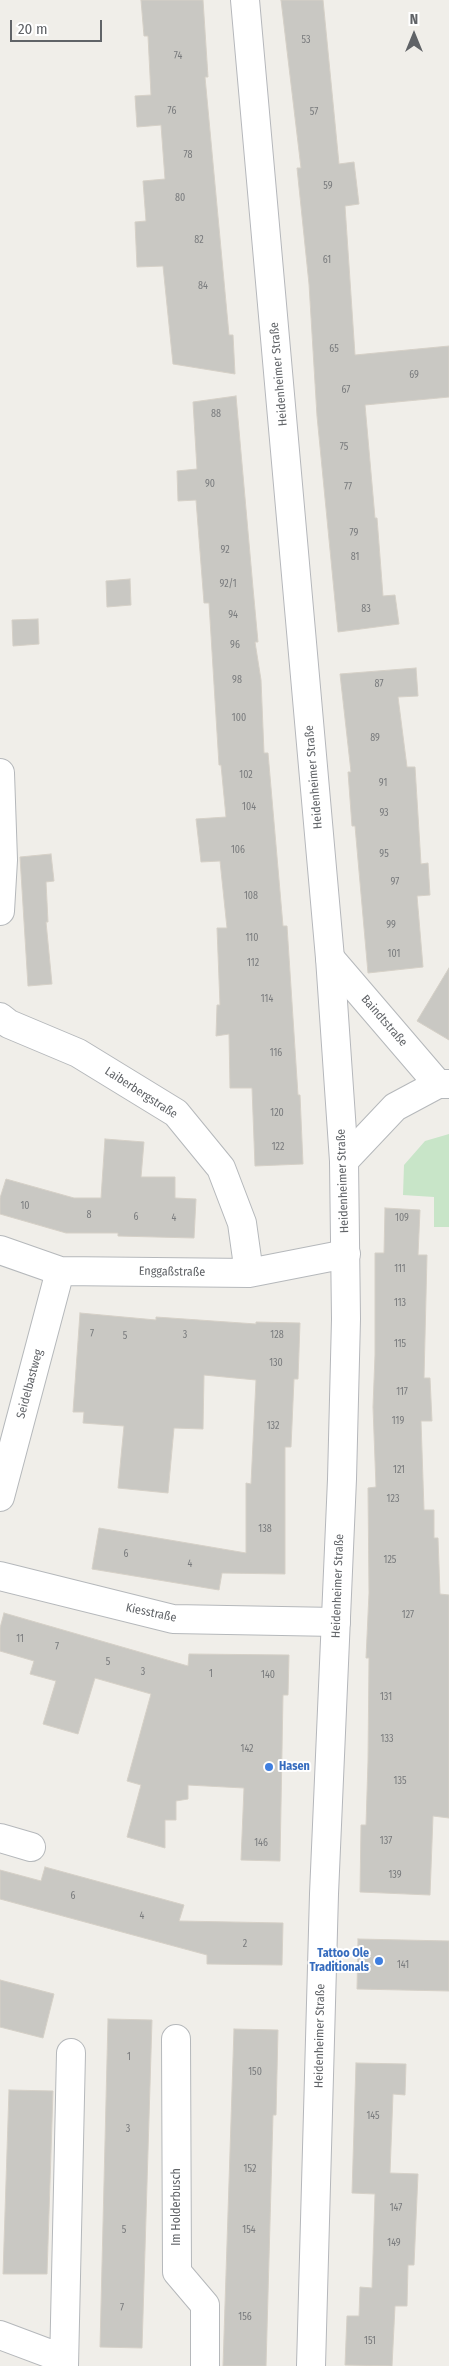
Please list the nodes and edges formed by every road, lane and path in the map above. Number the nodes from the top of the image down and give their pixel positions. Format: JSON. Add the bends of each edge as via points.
{"nodes":[{"id":1,"x":245,"y":0,"type":"edge"},
{"id":2,"x":0,"y":773,"type":"edge"},
{"id":3,"x":0,"y":911,"type":"edge"},
{"id":4,"x":330,"y":958,"type":"junction"},
{"id":5,"x":0,"y":1017,"type":"edge"},
{"id":6,"x":444,"y":1084,"type":"edge"},
{"id":7,"x":344,"y":1161,"type":"junction"},
{"id":8,"x":0,"y":1250,"type":"edge"},
{"id":9,"x":346,"y":1254,"type":"junction"},
{"id":10,"x":60,"y":1271,"type":"junction"},
{"id":11,"x":249,"y":1273,"type":"junction"},
{"id":12,"x":0,"y":1498,"type":"edge"},
{"id":13,"x":0,"y":1576,"type":"edge"},
{"id":14,"x":336,"y":1622,"type":"junction"},
{"id":15,"x":0,"y":1838,"type":"edge"},
{"id":16,"x":31,"y":1847,"type":"dead end"},
{"id":17,"x":176,"y":2039,"type":"dead end"},
{"id":18,"x":71,"y":2053,"type":"dead end"},
{"id":19,"x":0,"y":2335,"type":"edge"},
{"id":20,"x":64,"y":2362,"type":"edge"},
{"id":21,"x":205,"y":2366,"type":"edge"},
{"id":22,"x":311,"y":2366,"type":"edge"}],
"edges":[{"from":1,"to":4,"type":"street","name":"Heidenheimer Straße"},
{"from":2,"to":3,"type":"street","via":[[3,860]]},
{"from":4,"to":6,"type":"street","name":"Baindtstraße"},
{"from":4,"to":7,"type":"street","name":"Heidenheimer Straße"},
{"from":5,"to":11,"type":"street","name":"Laiberbergstraße","via":[[78,1054],[176,1113],[221,1168],[242,1223]]},
{"from":6,"to":7,"type":"street","name":"Baindtstraße","via":[[396,1107]]},
{"from":7,"to":9,"type":"street","name":"Heidenheimer Straße"},
{"from":8,"to":10,"type":"street","name":"Enggaßstraße"},
{"from":9,"to":11,"type":"street","name":"Enggaßstraße"},
{"from":9,"to":14,"type":"street","name":"Heidenheimer Straße"},
{"from":10,"to":11,"type":"street","name":"Enggaßstraße"},
{"from":10,"to":12,"type":"street","name":"Seidelbastweg"},
{"from":13,"to":14,"type":"street","name":"Kiesstraße","via":[[173,1619]]},
{"from":14,"to":22,"type":"street","name":"Heidenheimer Straße","via":[[324,1894]]},
{"from":15,"to":16,"type":"street"},
{"from":17,"to":21,"type":"street","name":"Im Holderbusch","via":[[177,2272],[205,2305]]},
{"from":18,"to":20,"type":"street"},
{"from":19,"to":20,"type":"street"}]}
